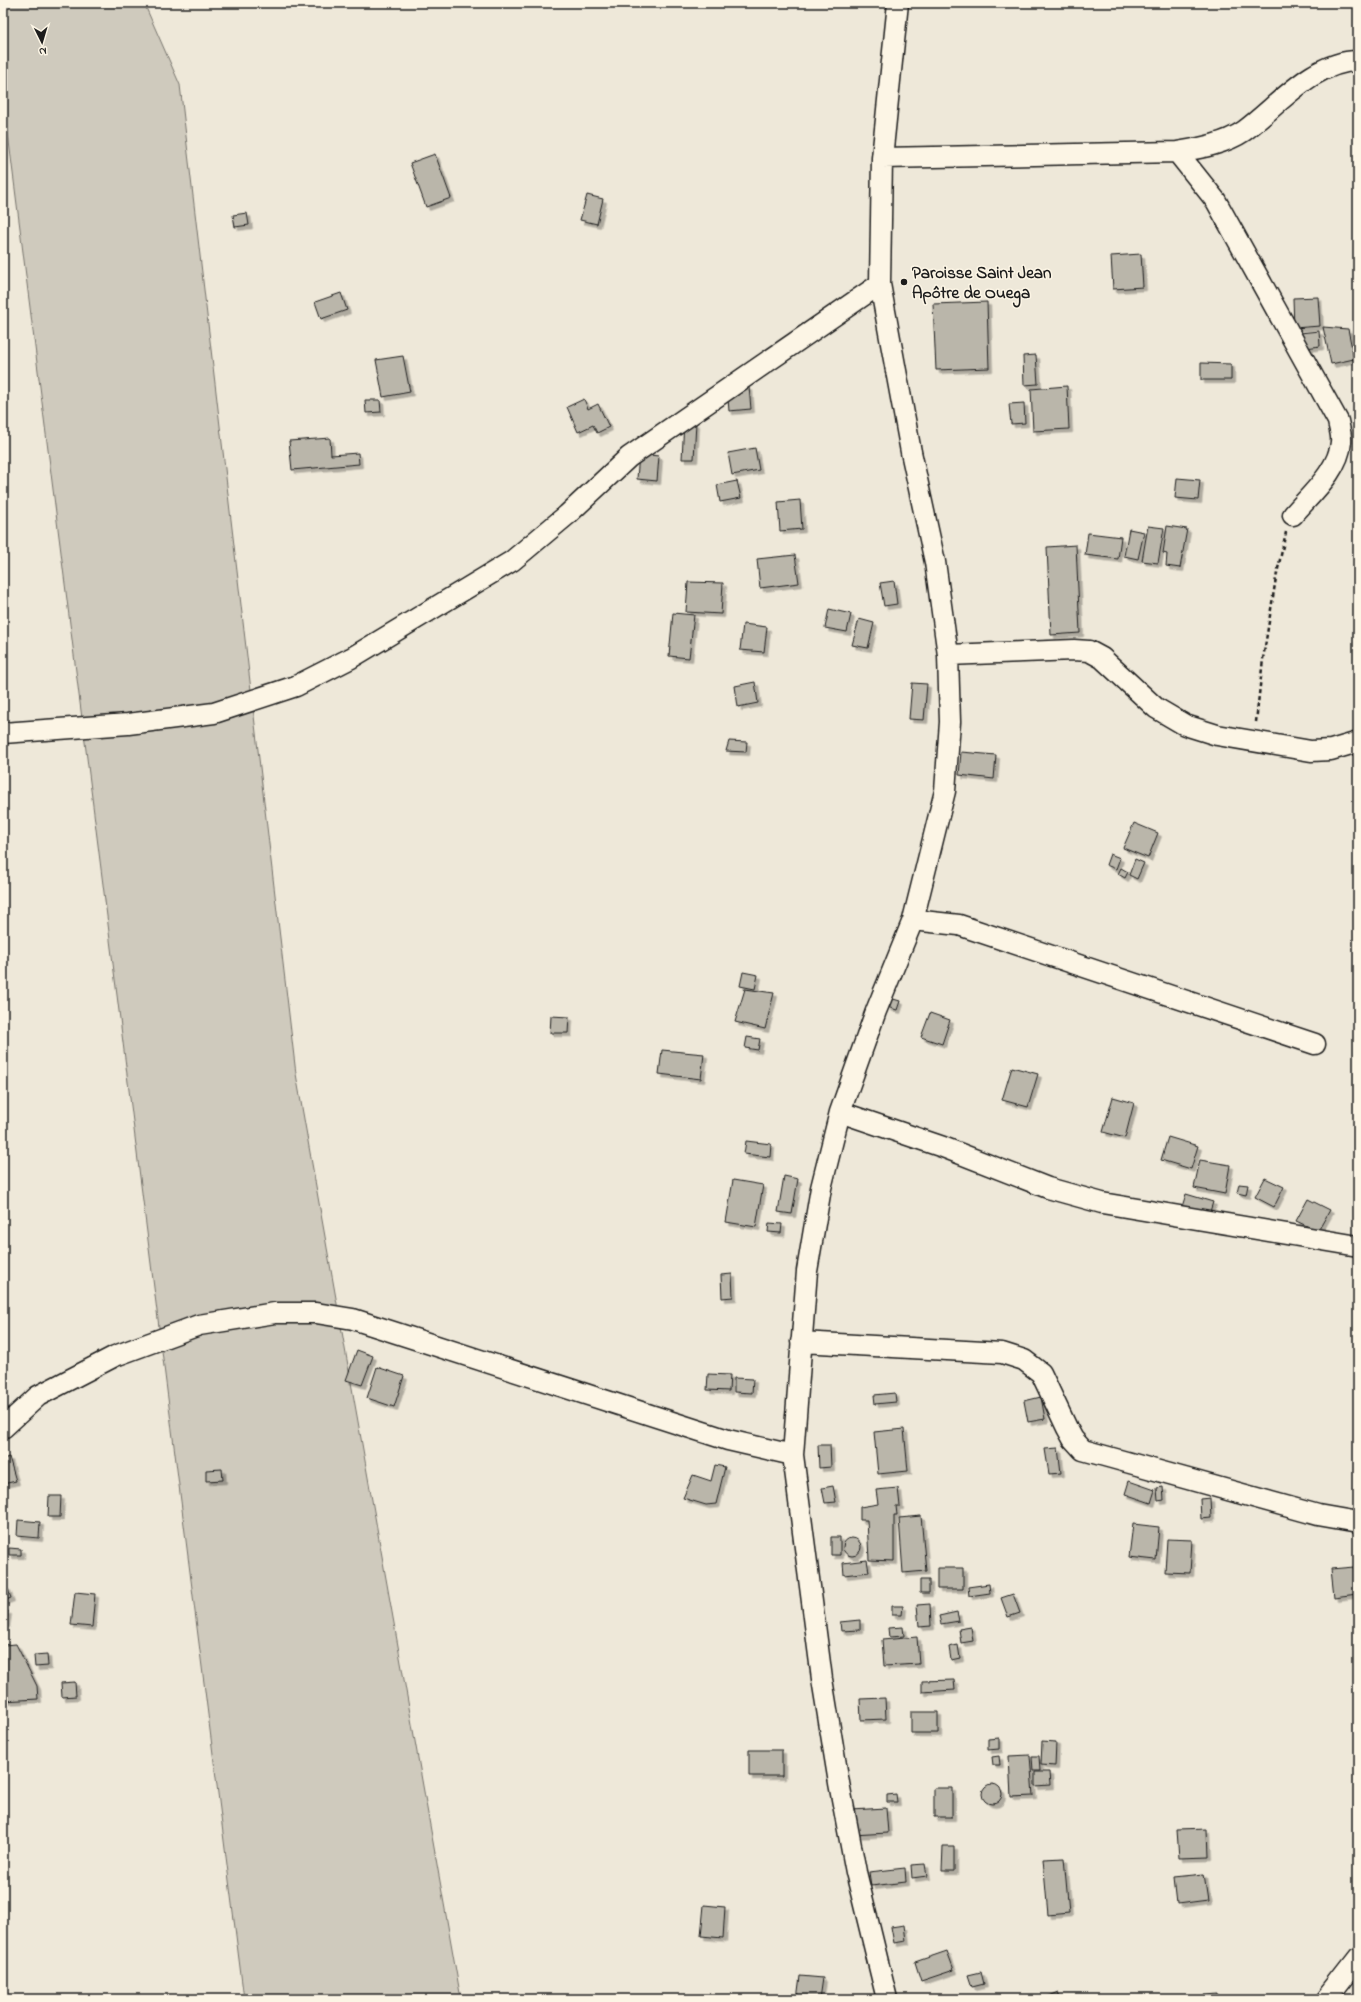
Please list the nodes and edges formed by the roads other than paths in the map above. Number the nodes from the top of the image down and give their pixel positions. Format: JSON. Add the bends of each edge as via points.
{"nodes":[{"id":1,"x":898,"y":3,"type":"edge"},
{"id":2,"x":1358,"y":61,"type":"edge"},
{"id":3,"x":1177,"y":152,"type":"junction"},
{"id":4,"x":882,"y":158,"type":"junction"},
{"id":5,"x":880,"y":284,"type":"junction"},
{"id":6,"x":1293,"y":515,"type":"road end"},
{"id":7,"x":948,"y":655,"type":"junction"},
{"id":8,"x":3,"y":732,"type":"edge"},
{"id":9,"x":1358,"y":742,"type":"edge"},
{"id":10,"x":913,"y":920,"type":"junction"},
{"id":11,"x":1315,"y":1044,"type":"dead end"},
{"id":12,"x":840,"y":1112,"type":"junction"},
{"id":13,"x":1358,"y":1246,"type":"edge"},
{"id":14,"x":801,"y":1342,"type":"junction"},
{"id":15,"x":3,"y":1428,"type":"edge"},
{"id":16,"x":793,"y":1455,"type":"junction"},
{"id":17,"x":1358,"y":1522,"type":"edge"},
{"id":18,"x":1358,"y":1958,"type":"edge"},
{"id":19,"x":887,"y":1999,"type":"edge"},
{"id":20,"x":1326,"y":1999,"type":"edge"}],
"edges":[{"from":1,"to":4,"type":"street"},
{"from":2,"to":3,"type":"street","via":[[1347,61],[1326,69],[1290,92],[1244,131],[1227,140]]},
{"from":3,"to":4,"type":"street"},
{"from":3,"to":6,"type":"street","via":[[1216,201],[1338,421],[1341,441],[1339,456],[1330,473]]},
{"from":4,"to":5,"type":"street"},
{"from":5,"to":7,"type":"street","via":[[911,452],[935,562]]},
{"from":5,"to":8,"type":"street","via":[[629,457],[567,515],[512,561],[352,658],[296,686],[214,713],[128,724]]},
{"from":7,"to":9,"type":"street","via":[[1088,651],[1102,658],[1156,708],[1185,725],[1217,735],[1311,750],[1331,750]]},
{"from":7,"to":10,"type":"street","via":[[950,722],[945,791]]},
{"from":10,"to":11,"type":"street","via":[[959,925]]},
{"from":10,"to":12,"type":"street","via":[[876,1011]]},
{"from":12,"to":13,"type":"street","via":[[943,1147],[1048,1188],[1102,1203]]},
{"from":12,"to":14,"type":"street","via":[[821,1188],[807,1271]]},
{"from":14,"to":16,"type":"street"},
{"from":14,"to":17,"type":"street","via":[[1002,1353],[1024,1360],[1041,1372],[1067,1428],[1083,1450],[1318,1514]]},
{"from":15,"to":16,"type":"street","via":[[38,1396],[122,1354],[199,1325],[275,1313],[316,1313],[353,1320],[728,1440]]},
{"from":16,"to":19,"type":"street","via":[[822,1679],[839,1783],[856,1872]]},
{"from":18,"to":20,"type":"street"}]}
